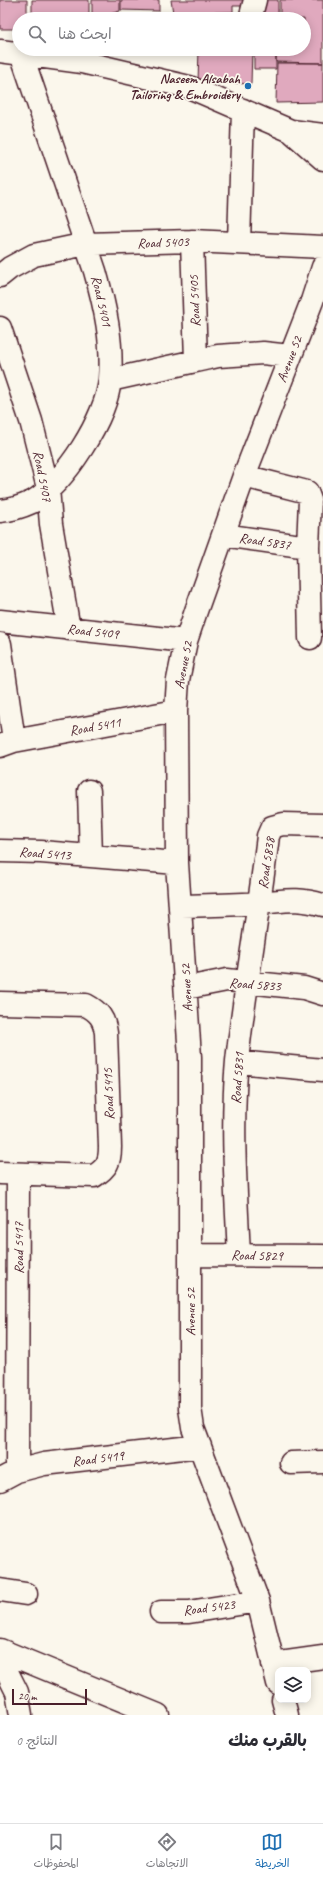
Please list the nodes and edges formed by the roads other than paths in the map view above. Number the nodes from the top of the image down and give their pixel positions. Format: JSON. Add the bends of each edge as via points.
{"nodes":[{"id":1,"x":255,"y":0,"type":"edge"},
{"id":2,"x":252,"y":12,"type":"edge"},
{"id":3,"x":10,"y":52,"type":"edge"},
{"id":4,"x":89,"y":56,"type":"edge"},
{"id":5,"x":243,"y":110,"type":"junction"},
{"id":6,"x":291,"y":131,"type":"junction"},
{"id":7,"x":323,"y":135,"type":"edge"},
{"id":8,"x":323,"y":159,"type":"edge"},
{"id":9,"x":192,"y":241,"type":"junction"},
{"id":10,"x":239,"y":243,"type":"junction"},
{"id":11,"x":86,"y":244,"type":"junction"},
{"id":12,"x":323,"y":247,"type":"edge"},
{"id":13,"x":323,"y":266,"type":"edge"},
{"id":14,"x":0,"y":276,"type":"edge"},
{"id":15,"x":319,"y":298,"type":"edge"},
{"id":16,"x":0,"y":328,"type":"edge"},
{"id":17,"x":290,"y":356,"type":"junction"},
{"id":18,"x":196,"y":360,"type":"junction"},
{"id":19,"x":110,"y":380,"type":"junction"},
{"id":20,"x":244,"y":476,"type":"junction"},
{"id":21,"x":48,"y":488,"type":"junction"},
{"id":22,"x":0,"y":512,"type":"edge"},
{"id":23,"x":223,"y":535,"type":"junction"},
{"id":24,"x":308,"y":547,"type":"junction"},
{"id":25,"x":0,"y":621,"type":"edge"},
{"id":26,"x":69,"y":629,"type":"junction"},
{"id":27,"x":310,"y":638,"type":"dead end"},
{"id":28,"x":186,"y":641,"type":"junction"},
{"id":29,"x":0,"y":644,"type":"edge"},
{"id":30,"x":176,"y":711,"type":"junction"},
{"id":31,"x":7,"y":743,"type":"edge"},
{"id":32,"x":90,"y":791,"type":"dead end"},
{"id":33,"x":323,"y":825,"type":"edge"},
{"id":34,"x":0,"y":850,"type":"edge"},
{"id":35,"x":91,"y":856,"type":"junction"},
{"id":36,"x":177,"y":863,"type":"junction"},
{"id":37,"x":260,"y":903,"type":"junction"},
{"id":38,"x":323,"y":905,"type":"edge"},
{"id":39,"x":181,"y":906,"type":"junction"},
{"id":40,"x":248,"y":983,"type":"junction"},
{"id":41,"x":186,"y":988,"type":"junction"},
{"id":42,"x":323,"y":994,"type":"edge"},
{"id":43,"x":0,"y":1003,"type":"edge"},
{"id":44,"x":237,"y":1062,"type":"junction"},
{"id":45,"x":323,"y":1070,"type":"edge"},
{"id":46,"x":9,"y":1173,"type":"edge"},
{"id":47,"x":191,"y":1255,"type":"junction"},
{"id":48,"x":239,"y":1255,"type":"junction"},
{"id":49,"x":323,"y":1256,"type":"edge"},
{"id":50,"x":9,"y":1323,"type":"edge"},
{"id":51,"x":200,"y":1446,"type":"junction"},
{"id":52,"x":323,"y":1462,"type":"edge"},
{"id":53,"x":291,"y":1464,"type":"dead end"},
{"id":54,"x":9,"y":1476,"type":"edge"},
{"id":55,"x":0,"y":1590,"type":"edge"},
{"id":56,"x":26,"y":1594,"type":"dead end"},
{"id":57,"x":258,"y":1601,"type":"junction"},
{"id":58,"x":161,"y":1612,"type":"dead end"},
{"id":59,"x":0,"y":1650,"type":"edge"},
{"id":60,"x":323,"y":1657,"type":"edge"},
{"id":61,"x":0,"y":1658,"type":"edge"},
{"id":62,"x":295,"y":1667,"type":"edge"},
{"id":63,"x":275,"y":1674,"type":"edge"},
{"id":64,"x":284,"y":1703,"type":"edge"},
{"id":65,"x":21,"y":1715,"type":"edge"},
{"id":66,"x":158,"y":1715,"type":"edge"},
{"id":67,"x":287,"y":1715,"type":"edge"}],
"edges":[{"from":1,"to":2,"type":"street"},
{"from":3,"to":11,"type":"street","name":"Road 5401"},
{"from":4,"to":5,"type":"street","via":[[189,87]]},
{"from":5,"to":6,"type":"street"},
{"from":5,"to":10,"type":"street"},
{"from":6,"to":7,"type":"street"},
{"from":6,"to":8,"type":"street"},
{"from":9,"to":10,"type":"street","name":"Road 5403"},
{"from":9,"to":11,"type":"street","name":"Road 5403"},
{"from":9,"to":18,"type":"street","name":"Road 5405"},
{"from":10,"to":12,"type":"street","name":"Road 5403"},
{"from":11,"to":14,"type":"street","name":"Road 5403","via":[[34,255]]},
{"from":11,"to":19,"type":"street","name":"Road 5401","via":[[106,306]]},
{"from":13,"to":15,"type":"street","name":"Avenue 52"},
{"from":15,"to":17,"type":"street","name":"Avenue 52"},
{"from":16,"to":21,"type":"street","name":"Road 5407","via":[[31,421]]},
{"from":17,"to":18,"type":"street","via":[[263,353]]},
{"from":17,"to":20,"type":"street","name":"Avenue 52"},
{"from":18,"to":19,"type":"street"},
{"from":19,"to":21,"type":"street","name":"Road 5401","via":[[101,411],[88,440],[70,466]]},
{"from":20,"to":23,"type":"street","name":"Avenue 52"},
{"from":20,"to":24,"type":"street","name":"Road 5837","via":[[307,492],[310,500]]},
{"from":21,"to":22,"type":"street","name":"Road 5401","via":[[33,501],[16,509]]},
{"from":21,"to":26,"type":"street","name":"Road 5407","via":[[51,524]]},
{"from":23,"to":24,"type":"street","name":"Road 5837"},
{"from":23,"to":28,"type":"street","name":"Avenue 52"},
{"from":24,"to":27,"type":"street","name":"Road 5837"},
{"from":25,"to":26,"type":"street","name":"Road 5409"},
{"from":26,"to":28,"type":"street","name":"Road 5409"},
{"from":28,"to":30,"type":"street","name":"Avenue 52","via":[[178,680]]},
{"from":29,"to":31,"type":"street","name":"Road 5411"},
{"from":30,"to":31,"type":"street","name":"Road 5411"},
{"from":30,"to":36,"type":"street","name":"Avenue 52"},
{"from":32,"to":35,"type":"street","name":"Road 5413"},
{"from":33,"to":37,"type":"street","name":"Road 5838","via":[[283,824],[272,828],[268,836]]},
{"from":34,"to":35,"type":"street","name":"Road 5413"},
{"from":35,"to":36,"type":"street","name":"Road 5413"},
{"from":36,"to":39,"type":"street","name":"Avenue 52"},
{"from":37,"to":38,"type":"street","via":[[281,899],[304,899]]},
{"from":37,"to":39,"type":"street"},
{"from":37,"to":40,"type":"street","name":"Road 5831"},
{"from":39,"to":41,"type":"street","name":"Avenue 52"},
{"from":40,"to":41,"type":"street","name":"Road 5833","via":[[227,980]]},
{"from":40,"to":42,"type":"street","name":"Road 5833","via":[[304,988]]},
{"from":40,"to":44,"type":"street","name":"Road 5831"},
{"from":41,"to":47,"type":"street","name":"Avenue 52","via":[[190,1057]]},
{"from":43,"to":46,"type":"street","name":"Road 5415","via":[[86,1005],[97,1011],[104,1021],[106,1033],[110,1159],[104,1170],[94,1176]]},
{"from":44,"to":45,"type":"street"},
{"from":44,"to":48,"type":"street","name":"Road 5831","via":[[234,1145]]},
{"from":46,"to":50,"type":"street","name":"Road 5417"},
{"from":47,"to":48,"type":"street","name":"Road 5829"},
{"from":47,"to":51,"type":"street","name":"Avenue 52","via":[[190,1408],[193,1428]]},
{"from":48,"to":49,"type":"street","name":"Road 5829"},
{"from":50,"to":54,"type":"street","name":"Road 5417"},
{"from":51,"to":54,"type":"street","name":"Road 5419","via":[[44,1464]]},
{"from":51,"to":57,"type":"street","name":"Avenue 52"},
{"from":52,"to":53,"type":"street"},
{"from":55,"to":56,"type":"street"},
{"from":57,"to":58,"type":"street","name":"Road 5423","via":[[189,1612]]},
{"from":57,"to":63,"type":"street","name":"Avenue 52"},
{"from":59,"to":66,"type":"street"},
{"from":60,"to":62,"type":"street"},
{"from":61,"to":65,"type":"street","via":[[17,1692]]},
{"from":64,"to":67,"type":"street"}]}
